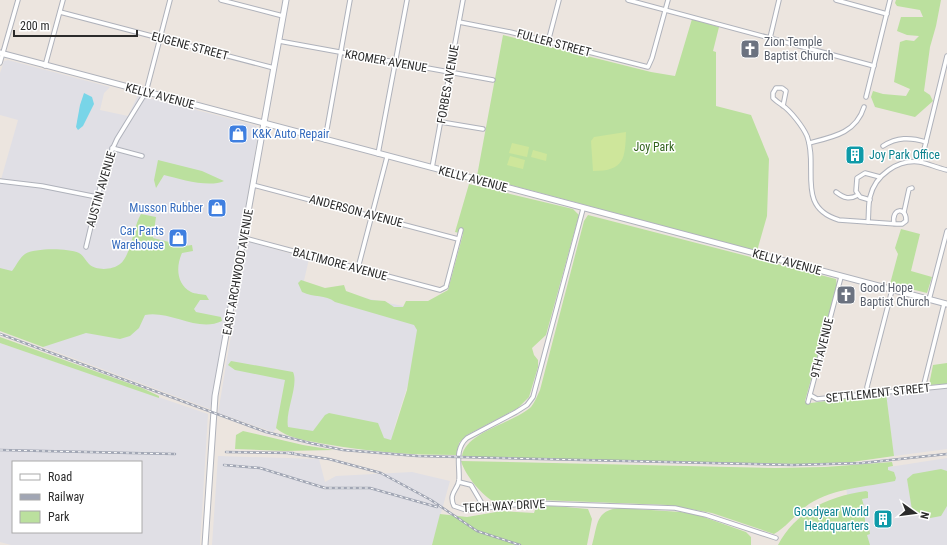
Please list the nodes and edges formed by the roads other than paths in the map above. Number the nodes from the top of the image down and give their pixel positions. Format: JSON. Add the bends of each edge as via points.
{"nodes":[{"id":1,"x":18,"y":0,"type":"edge"},
{"id":2,"x":63,"y":0,"type":"edge"},
{"id":3,"x":170,"y":0,"type":"edge"},
{"id":4,"x":221,"y":0,"type":"edge"},
{"id":5,"x":286,"y":0,"type":"edge"},
{"id":6,"x":350,"y":0,"type":"edge"},
{"id":7,"x":406,"y":0,"type":"edge"},
{"id":8,"x":463,"y":0,"type":"edge"},
{"id":9,"x":559,"y":0,"type":"edge"},
{"id":10,"x":628,"y":0,"type":"edge"},
{"id":11,"x":668,"y":0,"type":"edge"},
{"id":12,"x":779,"y":0,"type":"edge"},
{"id":13,"x":836,"y":0,"type":"edge"},
{"id":14,"x":890,"y":0,"type":"edge"},
{"id":15,"x":665,"y":10,"type":"junction"},
{"id":16,"x":60,"y":12,"type":"junction"},
{"id":17,"x":887,"y":14,"type":"junction"},
{"id":18,"x":283,"y":16,"type":"junction"},
{"id":19,"x":459,"y":22,"type":"junction"},
{"id":20,"x":160,"y":38,"type":"junction"},
{"id":21,"x":770,"y":38,"type":"junction"},
{"id":22,"x":279,"y":42,"type":"junction"},
{"id":23,"x":548,"y":42,"type":"junction"},
{"id":24,"x":341,"y":53,"type":"junction"},
{"id":25,"x":2,"y":54,"type":"edge"},
{"id":26,"x":947,"y":56,"type":"edge"},
{"id":27,"x":395,"y":62,"type":"junction"},
{"id":28,"x":0,"y":63,"type":"edge"},
{"id":29,"x":45,"y":66,"type":"junction"},
{"id":30,"x":874,"y":66,"type":"junction"},
{"id":31,"x":274,"y":68,"type":"junction"},
{"id":32,"x":450,"y":72,"type":"junction"},
{"id":33,"x":493,"y":80,"type":"dead end"},
{"id":34,"x":146,"y":92,"type":"junction"},
{"id":35,"x":866,"y":96,"type":"dead end"},
{"id":36,"x":783,"y":106,"type":"junction"},
{"id":37,"x":864,"y":107,"type":"dead end"},
{"id":38,"x":441,"y":122,"type":"junction"},
{"id":39,"x":264,"y":124,"type":"junction"},
{"id":40,"x":483,"y":129,"type":"dead end"},
{"id":41,"x":325,"y":140,"type":"junction"},
{"id":42,"x":809,"y":142,"type":"junction"},
{"id":43,"x":926,"y":142,"type":"junction"},
{"id":44,"x":883,"y":146,"type":"dead end"},
{"id":45,"x":112,"y":148,"type":"junction"},
{"id":46,"x":378,"y":154,"type":"junction"},
{"id":47,"x":142,"y":156,"type":"dead end"},
{"id":48,"x":387,"y":157,"type":"junction"},
{"id":49,"x":921,"y":162,"type":"junction"},
{"id":50,"x":432,"y":168,"type":"junction"},
{"id":51,"x":947,"y":170,"type":"edge"},
{"id":52,"x":880,"y":177,"type":"junction"},
{"id":53,"x":0,"y":181,"type":"edge"},
{"id":54,"x":253,"y":185,"type":"junction"},
{"id":55,"x":912,"y":188,"type":"dead end"},
{"id":56,"x":836,"y":192,"type":"dead end"},
{"id":57,"x":858,"y":195,"type":"junction"},
{"id":58,"x":97,"y":197,"type":"junction"},
{"id":59,"x":870,"y":200,"type":"junction"},
{"id":60,"x":583,"y":209,"type":"junction"},
{"id":61,"x":904,"y":212,"type":"junction"},
{"id":62,"x":372,"y":216,"type":"junction"},
{"id":63,"x":868,"y":222,"type":"junction"},
{"id":64,"x":894,"y":224,"type":"junction"},
{"id":65,"x":461,"y":230,"type":"dead end"},
{"id":66,"x":947,"y":231,"type":"edge"},
{"id":67,"x":944,"y":237,"type":"edge"},
{"id":68,"x":244,"y":238,"type":"junction"},
{"id":69,"x":458,"y":239,"type":"junction"},
{"id":70,"x":86,"y":247,"type":"dead end"},
{"id":71,"x":358,"y":268,"type":"junction"},
{"id":72,"x":841,"y":277,"type":"junction"},
{"id":73,"x":892,"y":290,"type":"junction"},
{"id":74,"x":929,"y":300,"type":"junction"},
{"id":75,"x":946,"y":304,"type":"edge"},
{"id":76,"x":947,"y":386,"type":"edge"},
{"id":77,"x":923,"y":388,"type":"junction"},
{"id":78,"x":867,"y":394,"type":"junction"},
{"id":79,"x":810,"y":395,"type":"junction"},
{"id":80,"x":808,"y":402,"type":"dead end"},
{"id":81,"x":459,"y":482,"type":"junction"},
{"id":82,"x":484,"y":507,"type":"junction"},
{"id":83,"x":776,"y":538,"type":"dead end"},
{"id":84,"x":205,"y":545,"type":"edge"}],
"edges":[{"from":1,"to":25,"type":"street"},
{"from":2,"to":16,"type":"street"},
{"from":3,"to":20,"type":"street","name":"AUSTIN AVENUE"},
{"from":4,"to":18,"type":"street"},
{"from":5,"to":18,"type":"main road","name":"EAST ARCHWOOD AVENUE"},
{"from":6,"to":24,"type":"street"},
{"from":7,"to":27,"type":"street"},
{"from":8,"to":19,"type":"street","name":"FORBES AVENUE"},
{"from":9,"to":23,"type":"street"},
{"from":10,"to":15,"type":"street"},
{"from":11,"to":15,"type":"street"},
{"from":12,"to":21,"type":"street"},
{"from":13,"to":17,"type":"street"},
{"from":14,"to":17,"type":"street"},
{"from":15,"to":21,"type":"street"},
{"from":15,"to":23,"type":"street","name":"FULLER STREET","via":[[648,67]]},
{"from":16,"to":20,"type":"street","name":"EUGENE STREET"},
{"from":16,"to":29,"type":"street"},
{"from":17,"to":30,"type":"street"},
{"from":18,"to":22,"type":"main road","name":"EAST ARCHWOOD AVENUE"},
{"from":19,"to":23,"type":"street","name":"FULLER STREET"},
{"from":19,"to":32,"type":"street","name":"FORBES AVENUE"},
{"from":20,"to":31,"type":"street","name":"EUGENE STREET"},
{"from":20,"to":34,"type":"street","name":"AUSTIN AVENUE"},
{"from":21,"to":30,"type":"street"},
{"from":22,"to":24,"type":"street","name":"KROMER AVENUE"},
{"from":22,"to":31,"type":"main road","name":"EAST ARCHWOOD AVENUE"},
{"from":24,"to":27,"type":"street","name":"KROMER AVENUE"},
{"from":24,"to":41,"type":"street"},
{"from":25,"to":28,"type":"street"},
{"from":25,"to":29,"type":"main road","name":"KELLY AVENUE"},
{"from":26,"to":43,"type":"street"},
{"from":27,"to":32,"type":"street","name":"KROMER AVENUE"},
{"from":27,"to":46,"type":"street"},
{"from":29,"to":34,"type":"main road","name":"KELLY AVENUE"},
{"from":30,"to":35,"type":"street"},
{"from":31,"to":39,"type":"main road","name":"EAST ARCHWOOD AVENUE"},
{"from":32,"to":33,"type":"street","name":"KROMER AVENUE"},
{"from":32,"to":38,"type":"street","name":"FORBES AVENUE"},
{"from":34,"to":39,"type":"main road","name":"KELLY AVENUE"},
{"from":34,"to":45,"type":"street","name":"AUSTIN AVENUE"},
{"from":36,"to":36,"type":"street","via":[[773,98],[772,93],[776,88],[786,91]]},
{"from":36,"to":42,"type":"street","via":[[801,126]]},
{"from":37,"to":42,"type":"street","via":[[859,119],[845,132]]},
{"from":38,"to":40,"type":"street"},
{"from":38,"to":50,"type":"street","name":"FORBES AVENUE"},
{"from":39,"to":41,"type":"main road","name":"KELLY AVENUE"},
{"from":39,"to":54,"type":"main road","name":"EAST ARCHWOOD AVENUE"},
{"from":41,"to":46,"type":"main road","name":"KELLY AVENUE"},
{"from":42,"to":63,"type":"street","via":[[811,189],[819,208],[830,217],[839,220]]},
{"from":43,"to":44,"type":"street","via":[[911,137],[890,141]]},
{"from":43,"to":49,"type":"street"},
{"from":45,"to":47,"type":"street"},
{"from":45,"to":58,"type":"street","name":"AUSTIN AVENUE"},
{"from":46,"to":48,"type":"main road","name":"KELLY AVENUE"},
{"from":48,"to":50,"type":"main road","name":"KELLY AVENUE"},
{"from":48,"to":62,"type":"street"},
{"from":49,"to":51,"type":"street"},
{"from":49,"to":52,"type":"street","via":[[900,164]]},
{"from":50,"to":60,"type":"main road","name":"KELLY AVENUE"},
{"from":52,"to":57,"type":"street","via":[[869,173],[860,175],[856,185]]},
{"from":52,"to":59,"type":"street"},
{"from":53,"to":58,"type":"street"},
{"from":54,"to":62,"type":"street","name":"ANDERSON AVENUE"},
{"from":54,"to":68,"type":"main road","name":"EAST ARCHWOOD AVENUE"},
{"from":55,"to":61,"type":"street","via":[[909,189]]},
{"from":56,"to":57,"type":"street","via":[[850,199]]},
{"from":57,"to":59,"type":"street"},
{"from":58,"to":70,"type":"street","name":"AUSTIN AVENUE"},
{"from":59,"to":63,"type":"street"},
{"from":60,"to":72,"type":"main road","name":"KELLY AVENUE"},
{"from":60,"to":81,"type":"street","name":"TECH WAY DRIVE","via":[[533,396],[516,412],[464,441],[459,449]]},
{"from":61,"to":64,"type":"street","via":[[894,213]]},
{"from":61,"to":64,"type":"street","via":[[906,220],[902,224]]},
{"from":62,"to":69,"type":"street","name":"ANDERSON AVENUE"},
{"from":62,"to":71,"type":"street"},
{"from":63,"to":64,"type":"street"},
{"from":65,"to":69,"type":"street"},
{"from":66,"to":67,"type":"street"},
{"from":67,"to":74,"type":"street"},
{"from":68,"to":71,"type":"street","name":"BALTIMORE AVENUE"},
{"from":68,"to":84,"type":"main road","name":"EAST ARCHWOOD AVENUE","via":[[216,396]]},
{"from":69,"to":71,"type":"street","name":"BALTIMORE AVENUE","via":[[446,287],[443,289]]},
{"from":72,"to":73,"type":"main road","name":"KELLY AVENUE"},
{"from":72,"to":79,"type":"street","name":"9TH AVENUE"},
{"from":73,"to":74,"type":"main road","name":"KELLY AVENUE"},
{"from":73,"to":78,"type":"street"},
{"from":74,"to":75,"type":"main road","name":"KELLY AVENUE"},
{"from":75,"to":77,"type":"street"},
{"from":76,"to":77,"type":"street","name":"SETTLEMENT STREET"},
{"from":77,"to":78,"type":"street","name":"SETTLEMENT STREET"},
{"from":78,"to":79,"type":"street","name":"SETTLEMENT STREET","via":[[817,399]]},
{"from":79,"to":80,"type":"street","name":"9TH AVENUE"},
{"from":81,"to":82,"type":"street","via":[[471,485]]},
{"from":81,"to":82,"type":"street","name":"TECH WAY DRIVE","via":[[452,496],[456,508],[466,510]]},
{"from":82,"to":83,"type":"street","name":"TECH WAY DRIVE","via":[[531,503],[675,508],[706,515]]}]}
